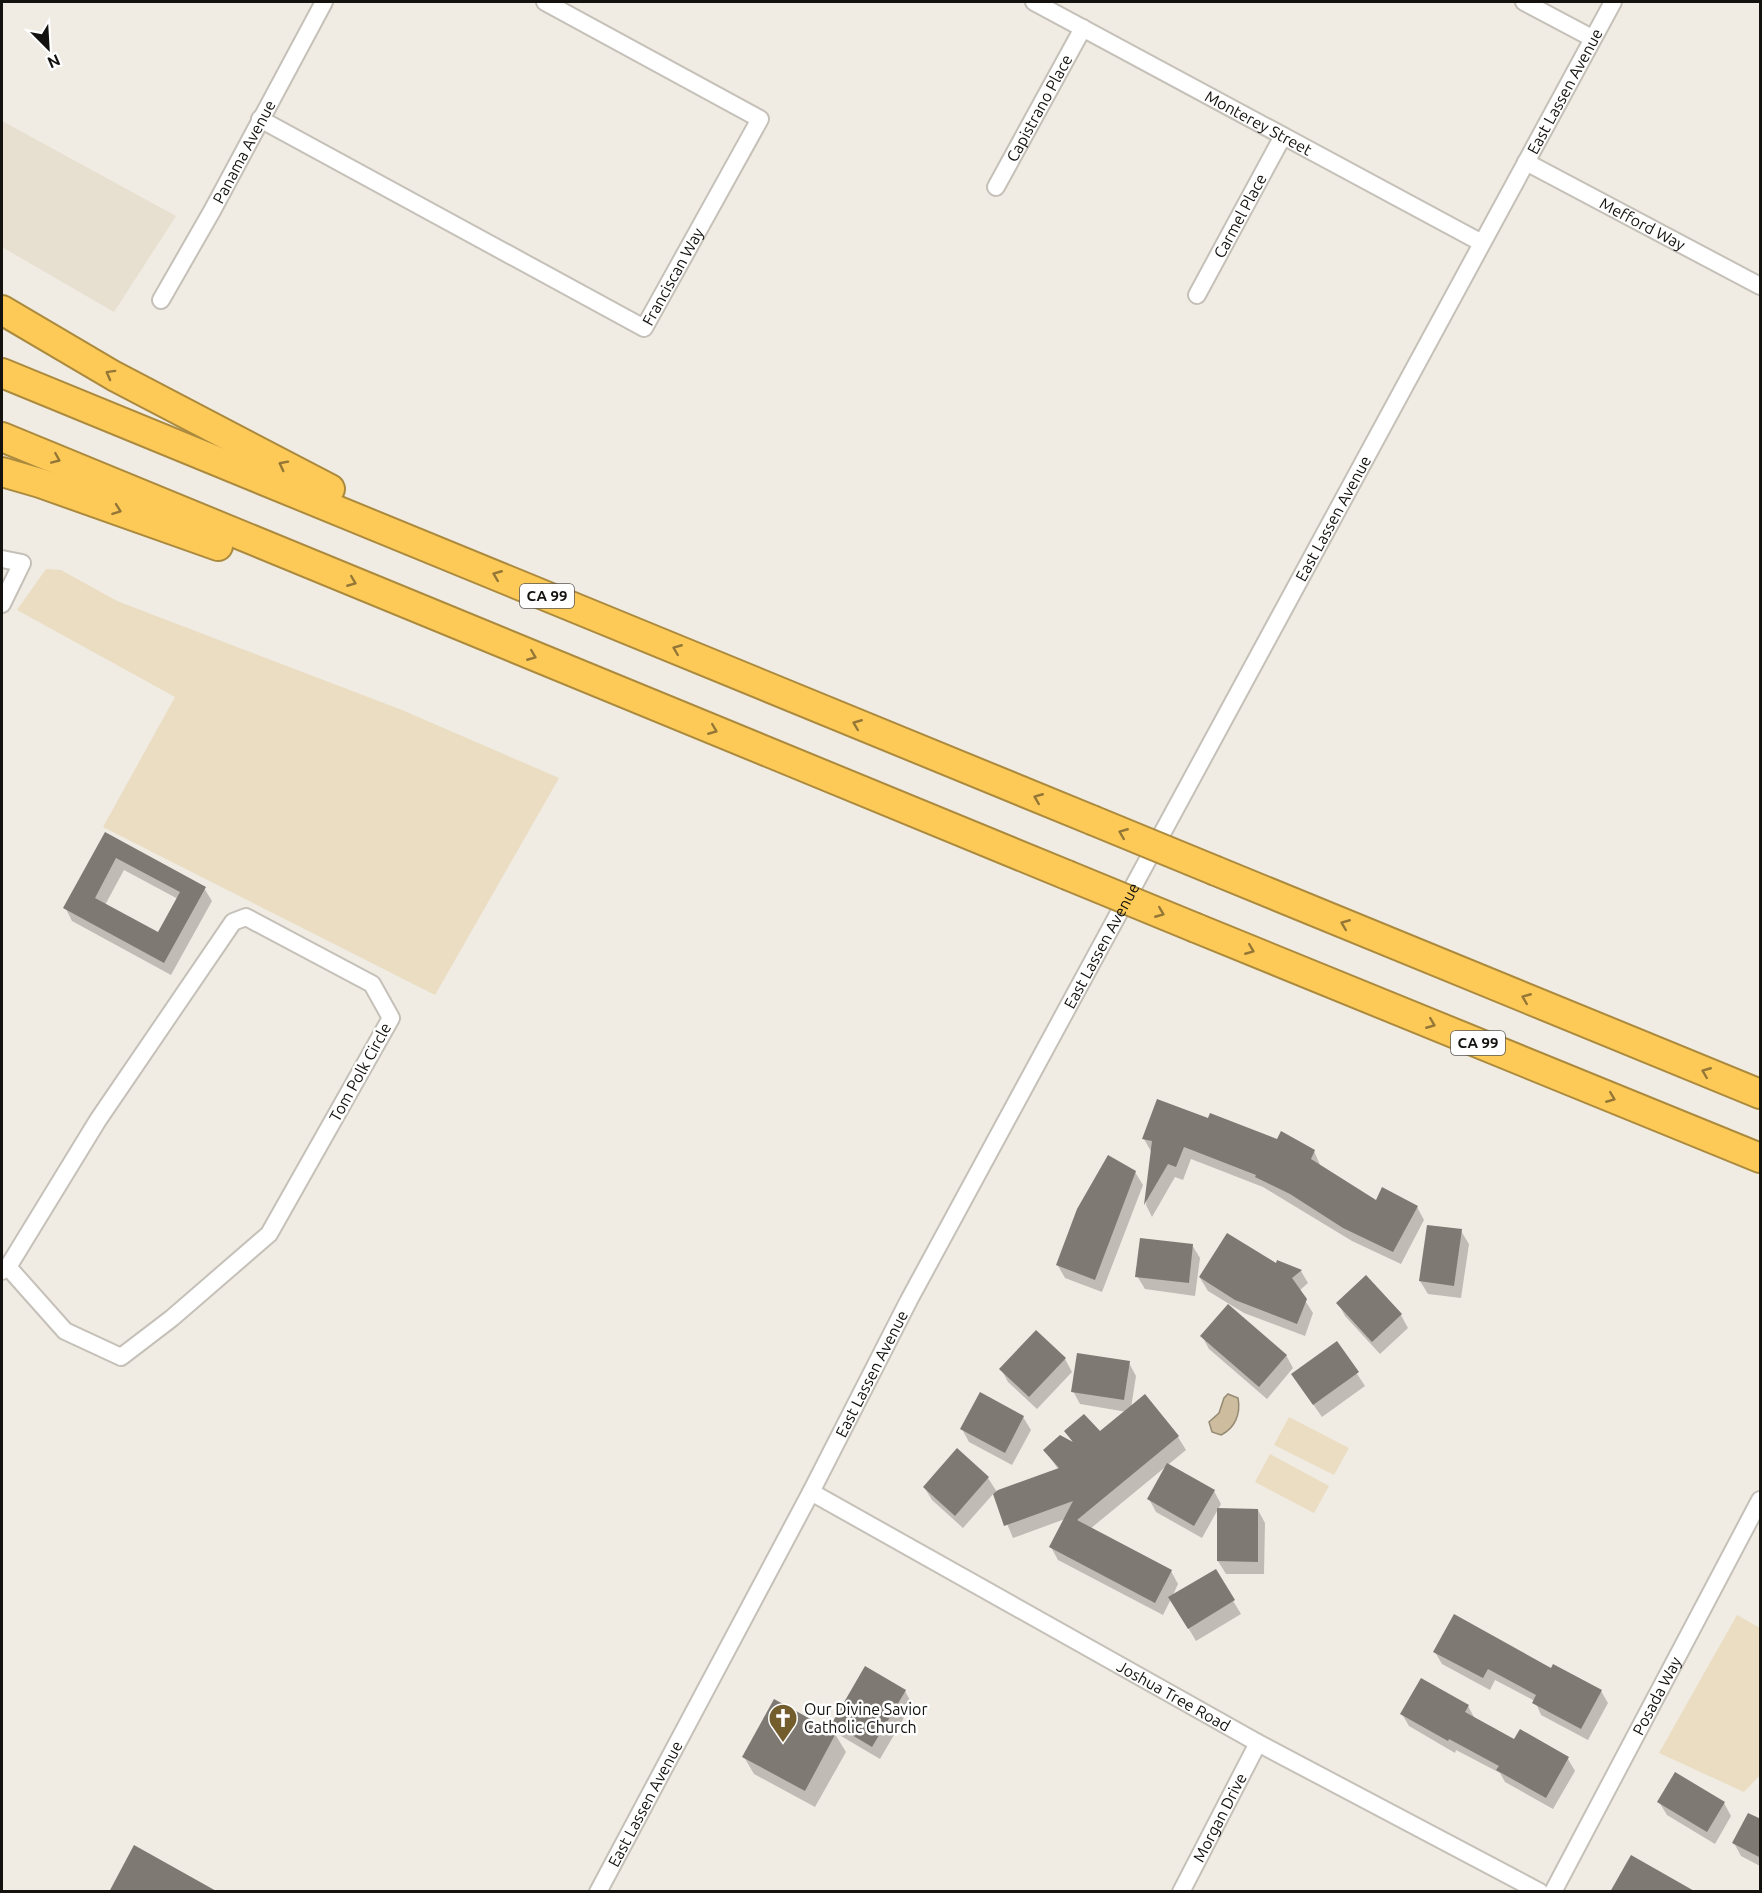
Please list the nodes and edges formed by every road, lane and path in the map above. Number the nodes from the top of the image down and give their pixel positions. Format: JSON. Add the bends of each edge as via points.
{"nodes":[{"id":1,"x":324,"y":2,"type":"edge"},
{"id":2,"x":545,"y":2,"type":"edge"},
{"id":3,"x":1034,"y":2,"type":"edge"},
{"id":4,"x":1524,"y":2,"type":"edge"},
{"id":5,"x":1613,"y":2,"type":"edge"},
{"id":6,"x":1083,"y":28,"type":"junction"},
{"id":7,"x":1593,"y":38,"type":"junction"},
{"id":8,"x":260,"y":119,"type":"junction"},
{"id":9,"x":1283,"y":136,"type":"junction"},
{"id":10,"x":1526,"y":162,"type":"junction"},
{"id":11,"x":996,"y":187,"type":"dead end"},
{"id":12,"x":1482,"y":243,"type":"junction"},
{"id":13,"x":1761,"y":286,"type":"edge"},
{"id":14,"x":1197,"y":295,"type":"dead end"},
{"id":15,"x":161,"y":300,"type":"dead end"},
{"id":16,"x":2,"y":310,"type":"edge"},
{"id":17,"x":2,"y":373,"type":"edge"},
{"id":18,"x":2,"y":437,"type":"edge"},
{"id":19,"x":2,"y":472,"type":"edge"},
{"id":20,"x":444,"y":553,"type":"junction"},
{"id":21,"x":2,"y":559,"type":"edge"},
{"id":22,"x":321,"y":570,"type":"junction"},
{"id":23,"x":2,"y":604,"type":"edge"},
{"id":24,"x":1761,"y":1094,"type":"edge"},
{"id":25,"x":1761,"y":1158,"type":"edge"},
{"id":26,"x":5,"y":1269,"type":"edge"},
{"id":27,"x":811,"y":1492,"type":"junction"},
{"id":28,"x":1761,"y":1500,"type":"edge"},
{"id":29,"x":1258,"y":1743,"type":"junction"},
{"id":30,"x":1188,"y":1889,"type":"edge"},
{"id":31,"x":598,"y":1892,"type":"edge"},
{"id":32,"x":1540,"y":1892,"type":"edge"},
{"id":33,"x":1553,"y":1892,"type":"edge"}],
"edges":[{"from":1,"to":8,"type":"street","name":"Panama Avenue"},
{"from":2,"to":8,"type":"street","name":"Franciscan Way","via":[[760,118],[644,328]]},
{"from":3,"to":6,"type":"street","name":"Monterey Street"},
{"from":4,"to":7,"type":"street"},
{"from":5,"to":7,"type":"street","name":"East Lassen Avenue"},
{"from":6,"to":9,"type":"street","name":"Monterey Street"},
{"from":6,"to":11,"type":"street","name":"Capistrano Place"},
{"from":7,"to":10,"type":"street","name":"East Lassen Avenue"},
{"from":8,"to":15,"type":"street","name":"Panama Avenue"},
{"from":9,"to":12,"type":"street","name":"Monterey Street"},
{"from":9,"to":14,"type":"street","name":"Carmel Place"},
{"from":10,"to":12,"type":"street","name":"East Lassen Avenue"},
{"from":10,"to":13,"type":"street","name":"Mefford Way"},
{"from":12,"to":27,"type":"street","name":"East Lassen Avenue","via":[[909,1300]]},
{"from":20,"to":16,"type":"highway","one_way":true,"via":[[367,508],[114,376]]},
{"from":17,"to":20,"type":"highway","number":"CA 99"},
{"from":18,"to":22,"type":"highway","number":"CA 99","one_way":true},
{"from":19,"to":22,"type":"highway","one_way":true,"via":[[294,573]]},
{"from":24,"to":20,"type":"highway","number":"CA 99","one_way":true,"bridge":true},
{"from":21,"to":23,"type":"street","via":[[22,563]]},
{"from":22,"to":25,"type":"highway","number":"CA 99","one_way":true,"bridge":true},
{"from":26,"to":26,"type":"street","name":"Tom Polk Circle","via":[[98,1120],[233,922],[246,917],[372,984],[391,1018],[269,1234],[172,1318],[121,1357],[65,1331]]},
{"from":27,"to":29,"type":"street","name":"Joshua Tree Road"},
{"from":27,"to":31,"type":"street","name":"East Lassen Avenue"},
{"from":28,"to":33,"type":"street","name":"Posada Way"},
{"from":29,"to":30,"type":"street","name":"Morgan Drive"},
{"from":29,"to":32,"type":"street","name":"Joshua Tree Road"}]}
